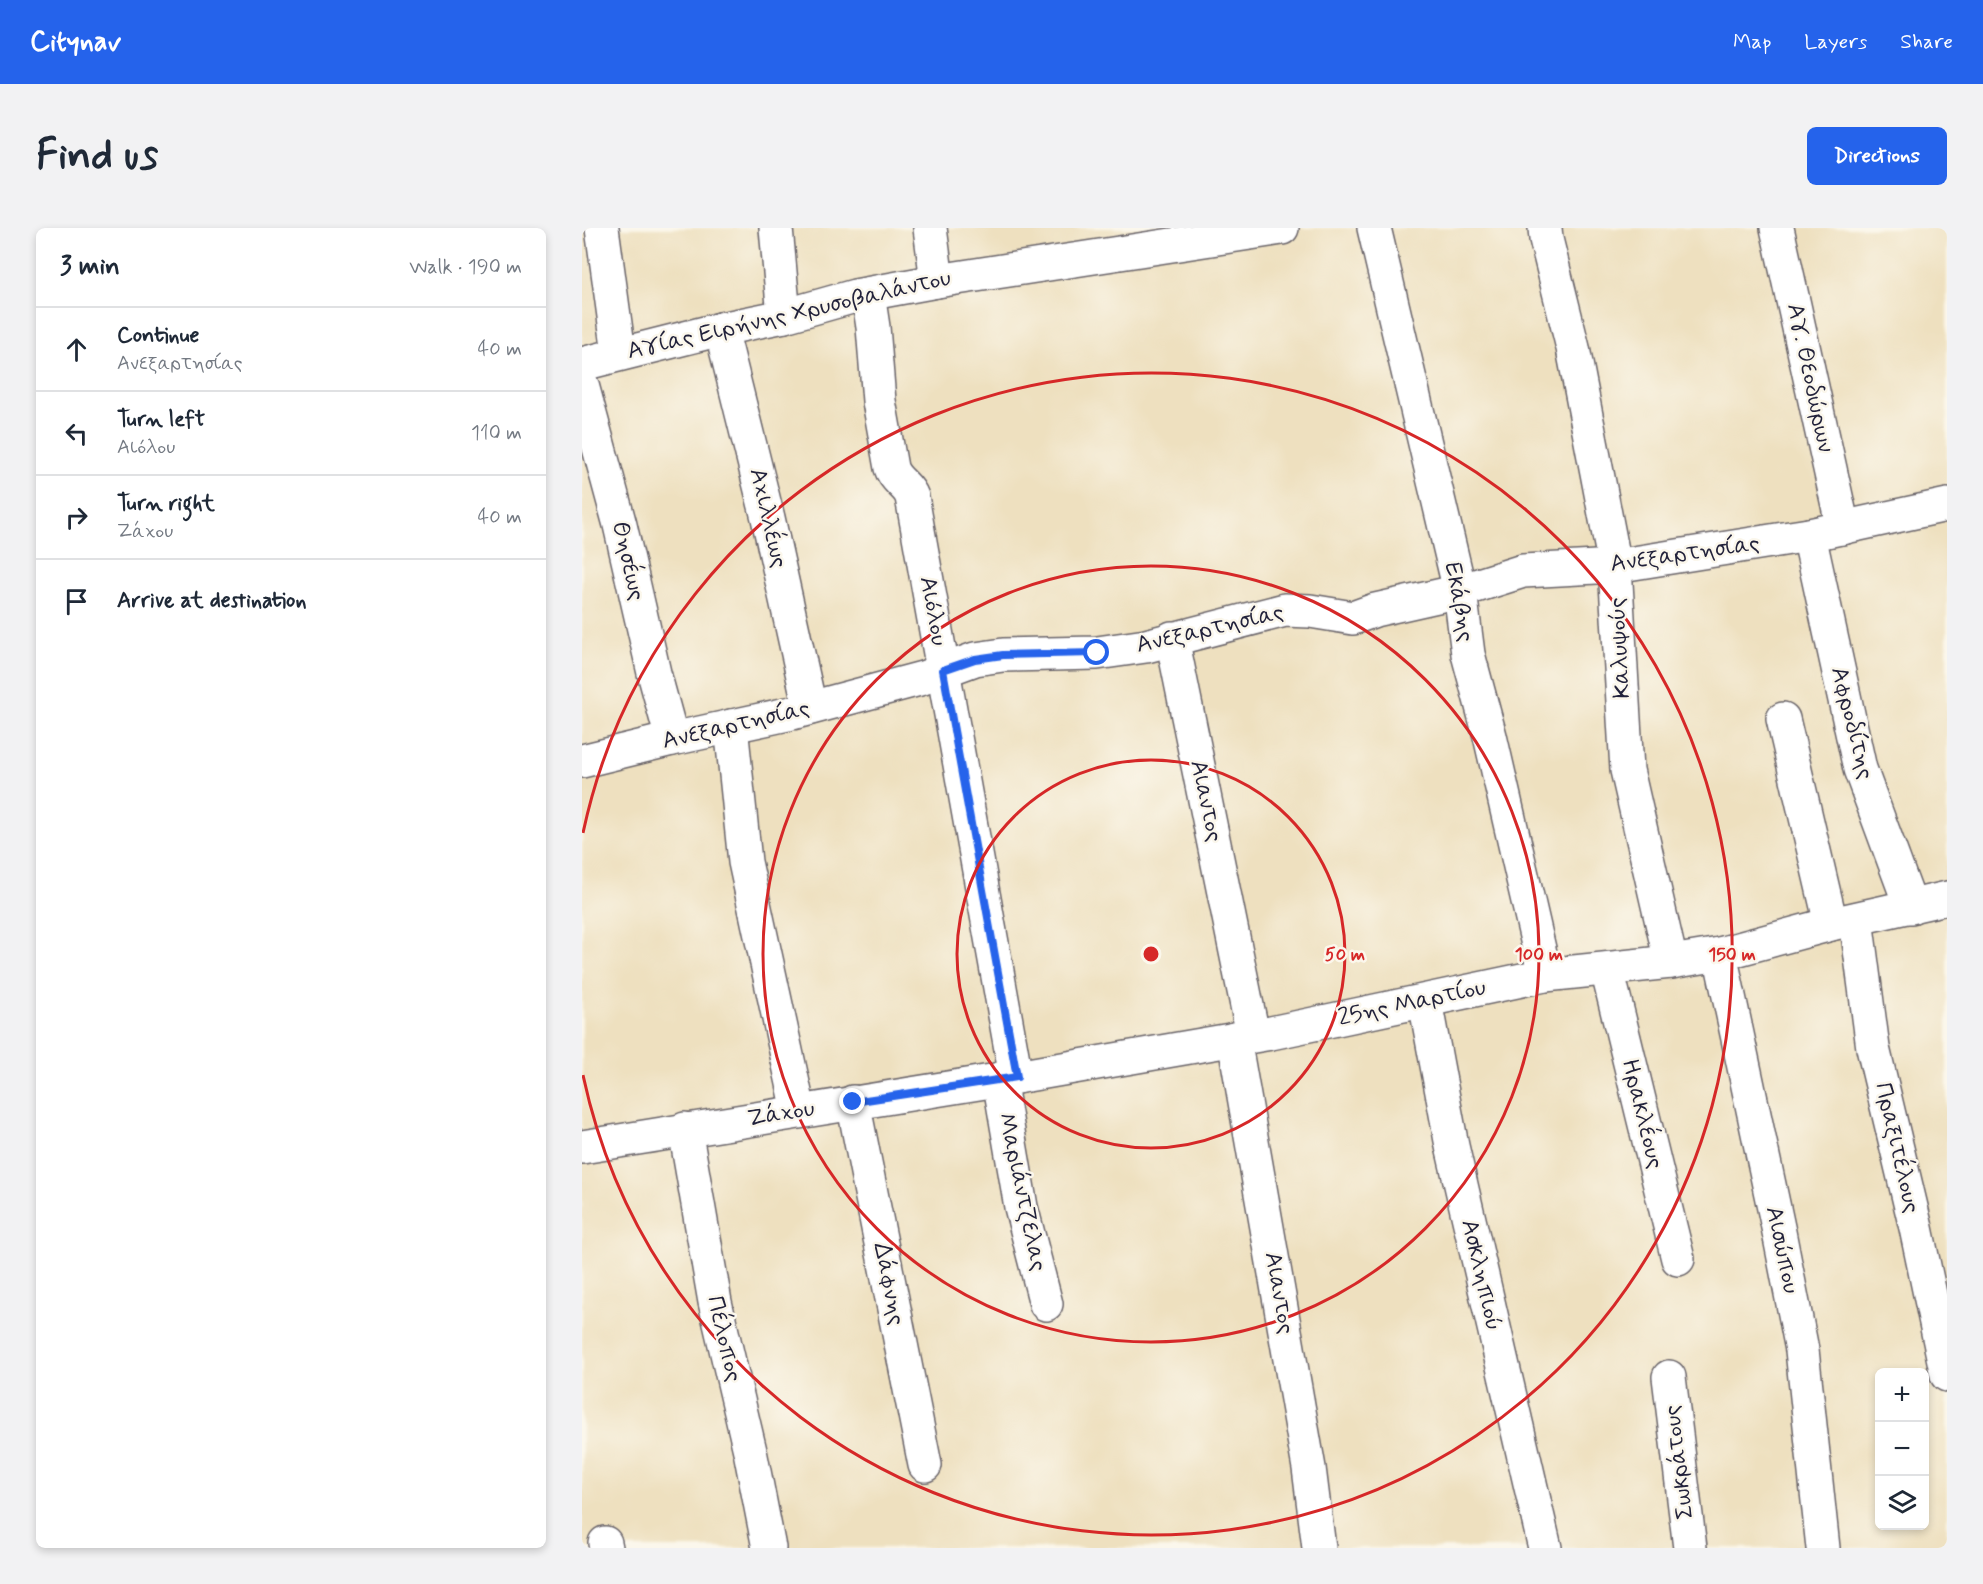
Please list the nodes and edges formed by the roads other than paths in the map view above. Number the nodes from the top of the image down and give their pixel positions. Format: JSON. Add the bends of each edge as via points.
{"nodes":[{"id":1,"x":602,"y":228,"type":"edge"},
{"id":2,"x":776,"y":228,"type":"edge"},
{"id":3,"x":930,"y":228,"type":"edge"},
{"id":4,"x":1282,"y":228,"type":"edge"},
{"id":5,"x":1374,"y":228,"type":"edge"},
{"id":6,"x":1545,"y":228,"type":"edge"},
{"id":7,"x":1777,"y":228,"type":"edge"},
{"id":8,"x":1201,"y":234,"type":"edge"},
{"id":9,"x":937,"y":280,"type":"junction"},
{"id":10,"x":868,"y":294,"type":"junction"},
{"id":11,"x":784,"y":316,"type":"junction"},
{"id":12,"x":721,"y":329,"type":"junction"},
{"id":13,"x":619,"y":353,"type":"junction"},
{"id":14,"x":582,"y":364,"type":"edge"},
{"id":15,"x":582,"y":385,"type":"edge"},
{"id":16,"x":1947,"y":505,"type":"edge"},
{"id":17,"x":1843,"y":528,"type":"junction"},
{"id":18,"x":1809,"y":536,"type":"junction"},
{"id":19,"x":1615,"y":566,"type":"junction"},
{"id":20,"x":1460,"y":591,"type":"junction"},
{"id":21,"x":1172,"y":639,"type":"junction"},
{"id":22,"x":943,"y":670,"type":"junction"},
{"id":23,"x":810,"y":708,"type":"junction"},
{"id":24,"x":1783,"y":719,"type":"dead end"},
{"id":25,"x":731,"y":726,"type":"junction"},
{"id":26,"x":672,"y":739,"type":"junction"},
{"id":27,"x":582,"y":761,"type":"edge"},
{"id":28,"x":1947,"y":898,"type":"edge"},
{"id":29,"x":1911,"y":907,"type":"junction"},
{"id":30,"x":1843,"y":921,"type":"junction"},
{"id":31,"x":1720,"y":954,"type":"junction"},
{"id":32,"x":1671,"y":962,"type":"junction"},
{"id":33,"x":1607,"y":969,"type":"junction"},
{"id":34,"x":1545,"y":975,"type":"junction"},
{"id":35,"x":1425,"y":1000,"type":"junction"},
{"id":36,"x":1244,"y":1037,"type":"junction"},
{"id":37,"x":1008,"y":1078,"type":"junction"},
{"id":38,"x":853,"y":1102,"type":"junction"},
{"id":39,"x":799,"y":1111,"type":"junction"},
{"id":40,"x":684,"y":1129,"type":"junction"},
{"id":41,"x":582,"y":1147,"type":"edge"},
{"id":42,"x":1678,"y":1259,"type":"dead end"},
{"id":43,"x":1046,"y":1304,"type":"dead end"},
{"id":44,"x":1947,"y":1375,"type":"edge"},
{"id":45,"x":1669,"y":1377,"type":"dead end"},
{"id":46,"x":925,"y":1465,"type":"dead end"},
{"id":47,"x":769,"y":1548,"type":"edge"},
{"id":48,"x":1319,"y":1548,"type":"edge"},
{"id":49,"x":1545,"y":1548,"type":"edge"},
{"id":50,"x":1690,"y":1548,"type":"edge"},
{"id":51,"x":1823,"y":1548,"type":"edge"}],
"edges":[{"from":1,"to":13,"type":"street"},
{"from":2,"to":11,"type":"street"},
{"from":3,"to":9,"type":"street"},
{"from":4,"to":8,"type":"street","name":"Αγίας Ειρήνης Χρυσοβαλάντου"},
{"from":5,"to":20,"type":"street","name":"Εκάβης"},
{"from":6,"to":19,"type":"street","name":"Καλυψούς","via":[[1573,348]]},
{"from":7,"to":17,"type":"street","name":"Αγ. Θεοδώρων"},
{"from":8,"to":9,"type":"street","name":"Αγίας Ειρήνης Χρυσοβαλάντου"},
{"from":9,"to":10,"type":"street","name":"Αγίας Ειρήνης Χρυσοβαλάντου"},
{"from":10,"to":11,"type":"street","name":"Αγίας Ειρήνης Χρυσοβαλάντου"},
{"from":10,"to":22,"type":"street","name":"Αιόλου","via":[[879,401],[891,468],[912,497]]},
{"from":11,"to":12,"type":"street","name":"Αγίας Ειρήνης Χρυσοβαλάντου"},
{"from":12,"to":13,"type":"street","name":"Αγίας Ειρήνης Χρυσοβαλάντου"},
{"from":12,"to":23,"type":"street","name":"Αχιλλέως"},
{"from":13,"to":14,"type":"street","name":"Αγίας Ειρήνης Χρυσοβαλάντου"},
{"from":15,"to":26,"type":"street","name":"Θησέως"},
{"from":16,"to":17,"type":"street","name":"Ανεξαρτησίας"},
{"from":17,"to":18,"type":"street","name":"Ανεξαρτησίας"},
{"from":18,"to":19,"type":"street","name":"Ανεξαρτησίας"},
{"from":18,"to":29,"type":"street","name":"Αφροδίτης","via":[[1860,769]]},
{"from":19,"to":20,"type":"street","name":"Ανεξαρτησίας","via":[[1523,571]]},
{"from":19,"to":32,"type":"street","name":"Καλυψούς","via":[[1627,770]]},
{"from":20,"to":21,"type":"street","name":"Ανεξαρτησίας","via":[[1353,618],[1285,610]]},
{"from":20,"to":34,"type":"street","name":"Εκάβης","via":[[1468,654]]},
{"from":21,"to":22,"type":"street","name":"Ανεξαρτησίας","via":[[1097,653],[1003,655]]},
{"from":21,"to":36,"type":"street","name":"Αιαντος"},
{"from":22,"to":23,"type":"street","name":"Ανεξαρτησίας"},
{"from":22,"to":37,"type":"street","name":"Αιόλου"},
{"from":23,"to":25,"type":"street","name":"Ανεξαρτησίας"},
{"from":24,"to":30,"type":"street","name":"Πραξιτέλους"},
{"from":25,"to":26,"type":"street","name":"Ανεξαρτησίας"},
{"from":25,"to":39,"type":"street","via":[[745,862]]},
{"from":26,"to":27,"type":"street","name":"Ανεξαρτησίας"},
{"from":28,"to":29,"type":"street","name":"25ης Μαρτίου"},
{"from":29,"to":30,"type":"street","name":"25ης Μαρτίου"},
{"from":30,"to":31,"type":"street","name":"25ης Μαρτίου"},
{"from":30,"to":44,"type":"street","name":"Πραξιτέλους"},
{"from":31,"to":32,"type":"street","name":"25ης Μαρτίου"},
{"from":31,"to":51,"type":"street","name":"Αισώπου","via":[[1802,1350]]},
{"from":32,"to":33,"type":"street","name":"25ης Μαρτίου"},
{"from":33,"to":34,"type":"street","name":"25ης Μαρτίου"},
{"from":33,"to":42,"type":"street","name":"Ηρακλέους"},
{"from":34,"to":35,"type":"street","name":"25ης Μαρτίου"},
{"from":35,"to":36,"type":"street","name":"25ης Μαρτίου"},
{"from":35,"to":49,"type":"street","name":"Ασκληπιού","via":[[1455,1157]]},
{"from":36,"to":37,"type":"street","name":"25ης Μαρτίου"},
{"from":36,"to":48,"type":"street","name":"Αιαντος"},
{"from":37,"to":38,"type":"street","name":"Ζάχου"},
{"from":37,"to":43,"type":"street","name":"Μαριάντζελας","via":[[1021,1207]]},
{"from":38,"to":39,"type":"street","name":"Ζάχου"},
{"from":38,"to":46,"type":"street","name":"Δάφνης"},
{"from":39,"to":40,"type":"street","name":"Ζάχου"},
{"from":40,"to":41,"type":"street","name":"Ζάχου"},
{"from":40,"to":47,"type":"street","name":"Πέλοπος","via":[[715,1302]]},
{"from":45,"to":50,"type":"street","name":"Σωκράτους"}]}
